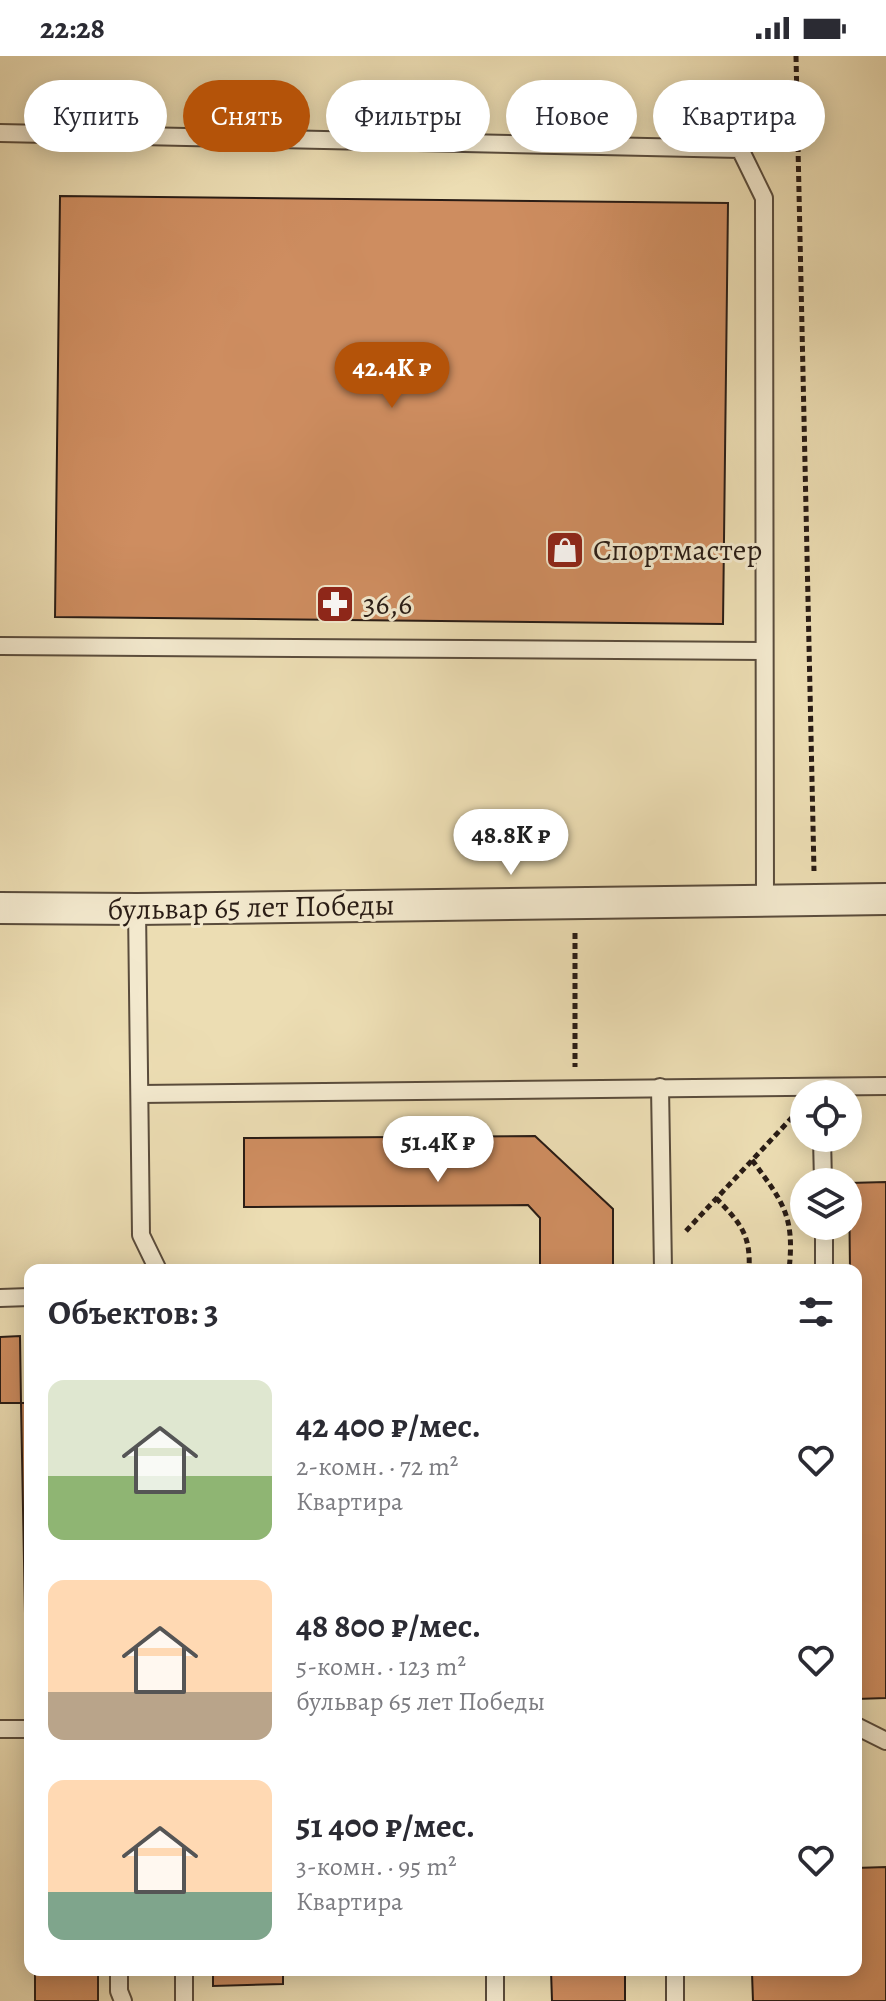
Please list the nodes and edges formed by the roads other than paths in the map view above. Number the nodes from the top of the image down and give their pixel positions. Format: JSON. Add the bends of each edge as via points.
{"nodes":[{"id":1,"x":0,"y":133,"type":"edge"},
{"id":2,"x":0,"y":646,"type":"edge"},
{"id":3,"x":764,"y":651,"type":"junction"},
{"id":4,"x":886,"y":899,"type":"edge"},
{"id":5,"x":765,"y":900,"type":"junction"},
{"id":6,"x":0,"y":908,"type":"edge"},
{"id":7,"x":137,"y":909,"type":"junction"},
{"id":8,"x":886,"y":1086,"type":"edge"},
{"id":9,"x":660,"y":1087,"type":"junction"},
{"id":10,"x":862,"y":1088,"type":"edge"},
{"id":11,"x":790,"y":1089,"type":"edge"},
{"id":12,"x":140,"y":1094,"type":"junction"},
{"id":13,"x":824,"y":1240,"type":"edge"},
{"id":14,"x":663,"y":1263,"type":"edge"},
{"id":15,"x":155,"y":1264,"type":"edge"},
{"id":16,"x":824,"y":1264,"type":"edge"},
{"id":17,"x":24,"y":1297,"type":"edge"},
{"id":18,"x":0,"y":1298,"type":"edge"},
{"id":19,"x":0,"y":1729,"type":"edge"},
{"id":20,"x":24,"y":1729,"type":"edge"},
{"id":21,"x":862,"y":1729,"type":"edge"},
{"id":22,"x":886,"y":1741,"type":"edge"},
{"id":23,"x":119,"y":1976,"type":"edge"},
{"id":24,"x":184,"y":1976,"type":"edge"},
{"id":25,"x":495,"y":1976,"type":"edge"},
{"id":26,"x":675,"y":1976,"type":"edge"},
{"id":27,"x":123,"y":2001,"type":"edge"},
{"id":28,"x":184,"y":2001,"type":"edge"},
{"id":29,"x":495,"y":2001,"type":"edge"},
{"id":30,"x":675,"y":2001,"type":"edge"}],
"edges":[{"from":1,"to":3,"type":"lane","via":[[740,149],[764,198]]},
{"from":2,"to":3,"type":"lane"},
{"from":3,"to":5,"type":"lane"},
{"from":4,"to":5,"type":"street","name":"бульвар 65 лет Победы"},
{"from":5,"to":7,"type":"street","name":"бульвар 65 лет Победы"},
{"from":6,"to":7,"type":"street","name":"бульвар 65 лет Победы"},
{"from":7,"to":12,"type":"lane"},
{"from":8,"to":10,"type":"lane"},
{"from":9,"to":11,"type":"lane"},
{"from":9,"to":12,"type":"lane"},
{"from":9,"to":14,"type":"lane"},
{"from":12,"to":15,"type":"lane","via":[[141,1235]]},
{"from":13,"to":16,"type":"lane"},
{"from":17,"to":18,"type":"lane"},
{"from":19,"to":20,"type":"lane"},
{"from":21,"to":22,"type":"lane"},
{"from":23,"to":27,"type":"lane"},
{"from":24,"to":28,"type":"lane"},
{"from":25,"to":29,"type":"lane"},
{"from":26,"to":30,"type":"lane"}]}
